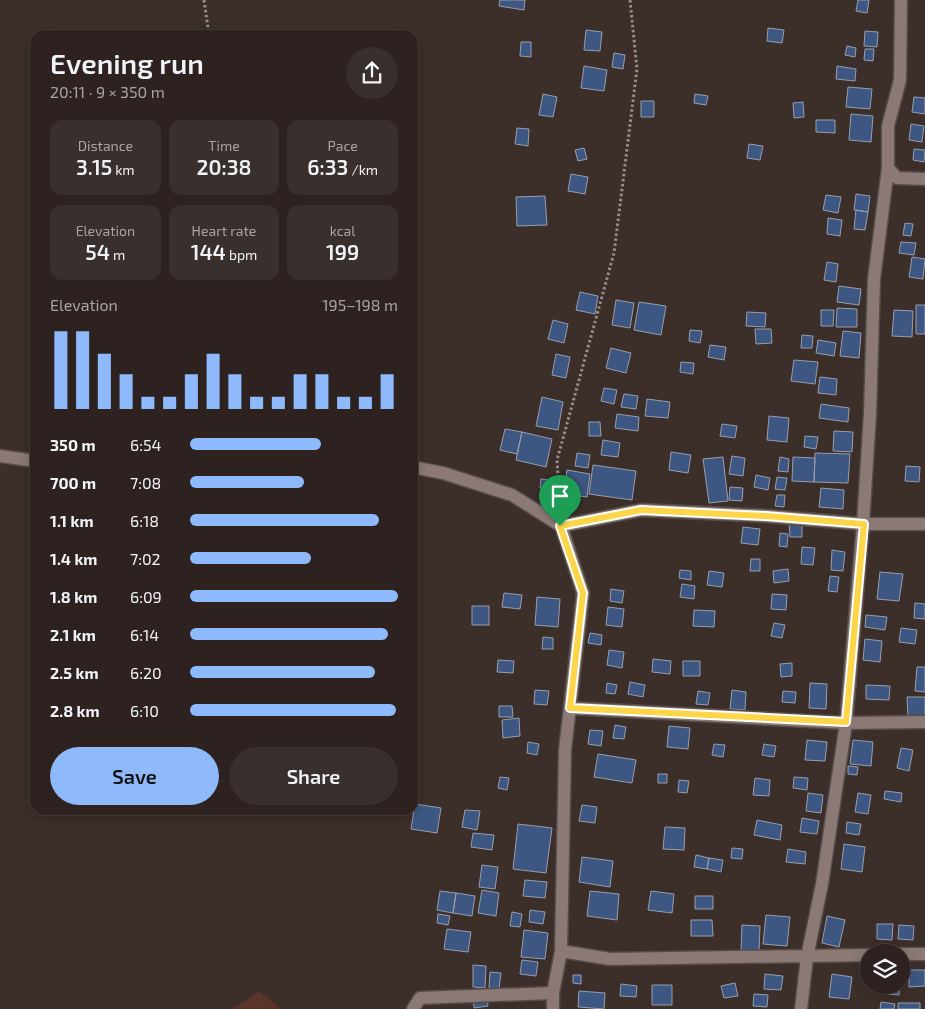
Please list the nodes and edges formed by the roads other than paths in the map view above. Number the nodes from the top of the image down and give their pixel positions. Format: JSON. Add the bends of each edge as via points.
{"nodes":[{"id":1,"x":901,"y":0,"type":"edge"},
{"id":2,"x":888,"y":168,"type":"junction"},
{"id":3,"x":925,"y":179,"type":"edge"},
{"id":4,"x":0,"y":456,"type":"edge"},
{"id":5,"x":30,"y":460,"type":"edge"},
{"id":6,"x":418,"y":468,"type":"edge"},
{"id":7,"x":864,"y":524,"type":"junction"},
{"id":8,"x":925,"y":524,"type":"edge"},
{"id":9,"x":560,"y":526,"type":"junction"},
{"id":10,"x":570,"y":708,"type":"junction"},
{"id":11,"x":846,"y":722,"type":"junction"},
{"id":12,"x":925,"y":722,"type":"edge"},
{"id":13,"x":561,"y":951,"type":"junction"},
{"id":14,"x":910,"y":954,"type":"edge"},
{"id":15,"x":925,"y":954,"type":"edge"},
{"id":16,"x":860,"y":955,"type":"edge"},
{"id":17,"x":806,"y":957,"type":"junction"},
{"id":18,"x":553,"y":993,"type":"junction"},
{"id":19,"x":414,"y":1009,"type":"edge"},
{"id":20,"x":553,"y":1009,"type":"edge"},
{"id":21,"x":801,"y":1009,"type":"edge"}],
"edges":[{"from":1,"to":2,"type":"street","via":[[900,80],[888,126]]},
{"from":2,"to":3,"type":"street","via":[[897,178]]},
{"from":2,"to":7,"type":"street","via":[[874,278]]},
{"from":4,"to":5,"type":"street"},
{"from":6,"to":9,"type":"street","via":[[512,495]]},
{"from":7,"to":8,"type":"street"},
{"from":7,"to":9,"type":"street","via":[[641,510]]},
{"from":7,"to":11,"type":"street"},
{"from":9,"to":10,"type":"street","via":[[583,593]]},
{"from":10,"to":11,"type":"street"},
{"from":10,"to":13,"type":"street","via":[[565,750]]},
{"from":11,"to":12,"type":"street"},
{"from":11,"to":17,"type":"street","via":[[822,884]]},
{"from":13,"to":17,"type":"street","via":[[610,959]]},
{"from":13,"to":18,"type":"street"},
{"from":14,"to":15,"type":"street"},
{"from":16,"to":17,"type":"street"},
{"from":17,"to":21,"type":"street"},
{"from":18,"to":19,"type":"street","via":[[420,998]]},
{"from":18,"to":20,"type":"street"}]}
